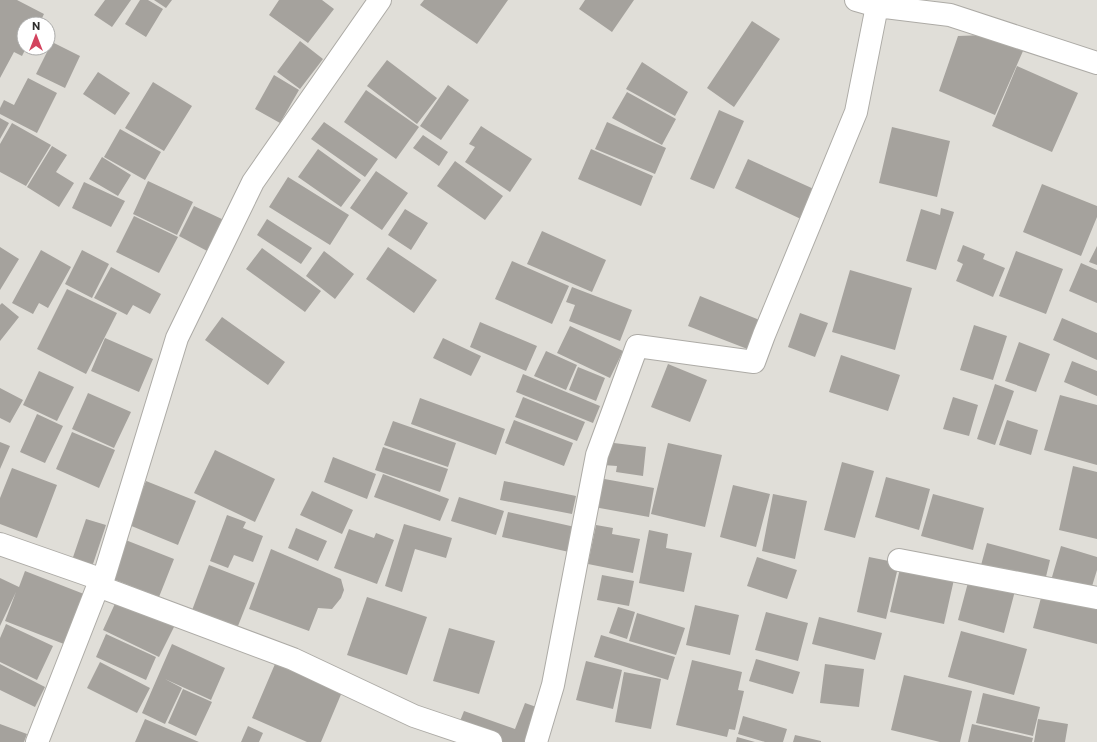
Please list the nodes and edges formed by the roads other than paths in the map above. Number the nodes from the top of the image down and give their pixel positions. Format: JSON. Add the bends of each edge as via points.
{"nodes":[{"id":1,"x":380,"y":0,"type":"edge"},
{"id":2,"x":856,"y":0,"type":"edge"},
{"id":3,"x":877,"y":6,"type":"junction"},
{"id":4,"x":1097,"y":63,"type":"edge"},
{"id":5,"x":0,"y":544,"type":"edge"},
{"id":6,"x":899,"y":560,"type":"dead end"},
{"id":7,"x":100,"y":583,"type":"junction"},
{"id":8,"x":1097,"y":598,"type":"edge"},
{"id":9,"x":37,"y":742,"type":"edge"},
{"id":10,"x":491,"y":742,"type":"edge"},
{"id":11,"x":536,"y":742,"type":"edge"}],
"edges":[{"from":1,"to":7,"type":"street","via":[[253,182],[177,338]]},
{"from":2,"to":3,"type":"street"},
{"from":3,"to":4,"type":"street","via":[[950,15]]},
{"from":3,"to":11,"type":"street","via":[[856,112],[754,362],[637,346],[597,456],[553,685]]},
{"from":5,"to":7,"type":"street"},
{"from":6,"to":8,"type":"street"},
{"from":7,"to":9,"type":"street"},
{"from":7,"to":10,"type":"street","via":[[293,659],[414,716]]}]}
